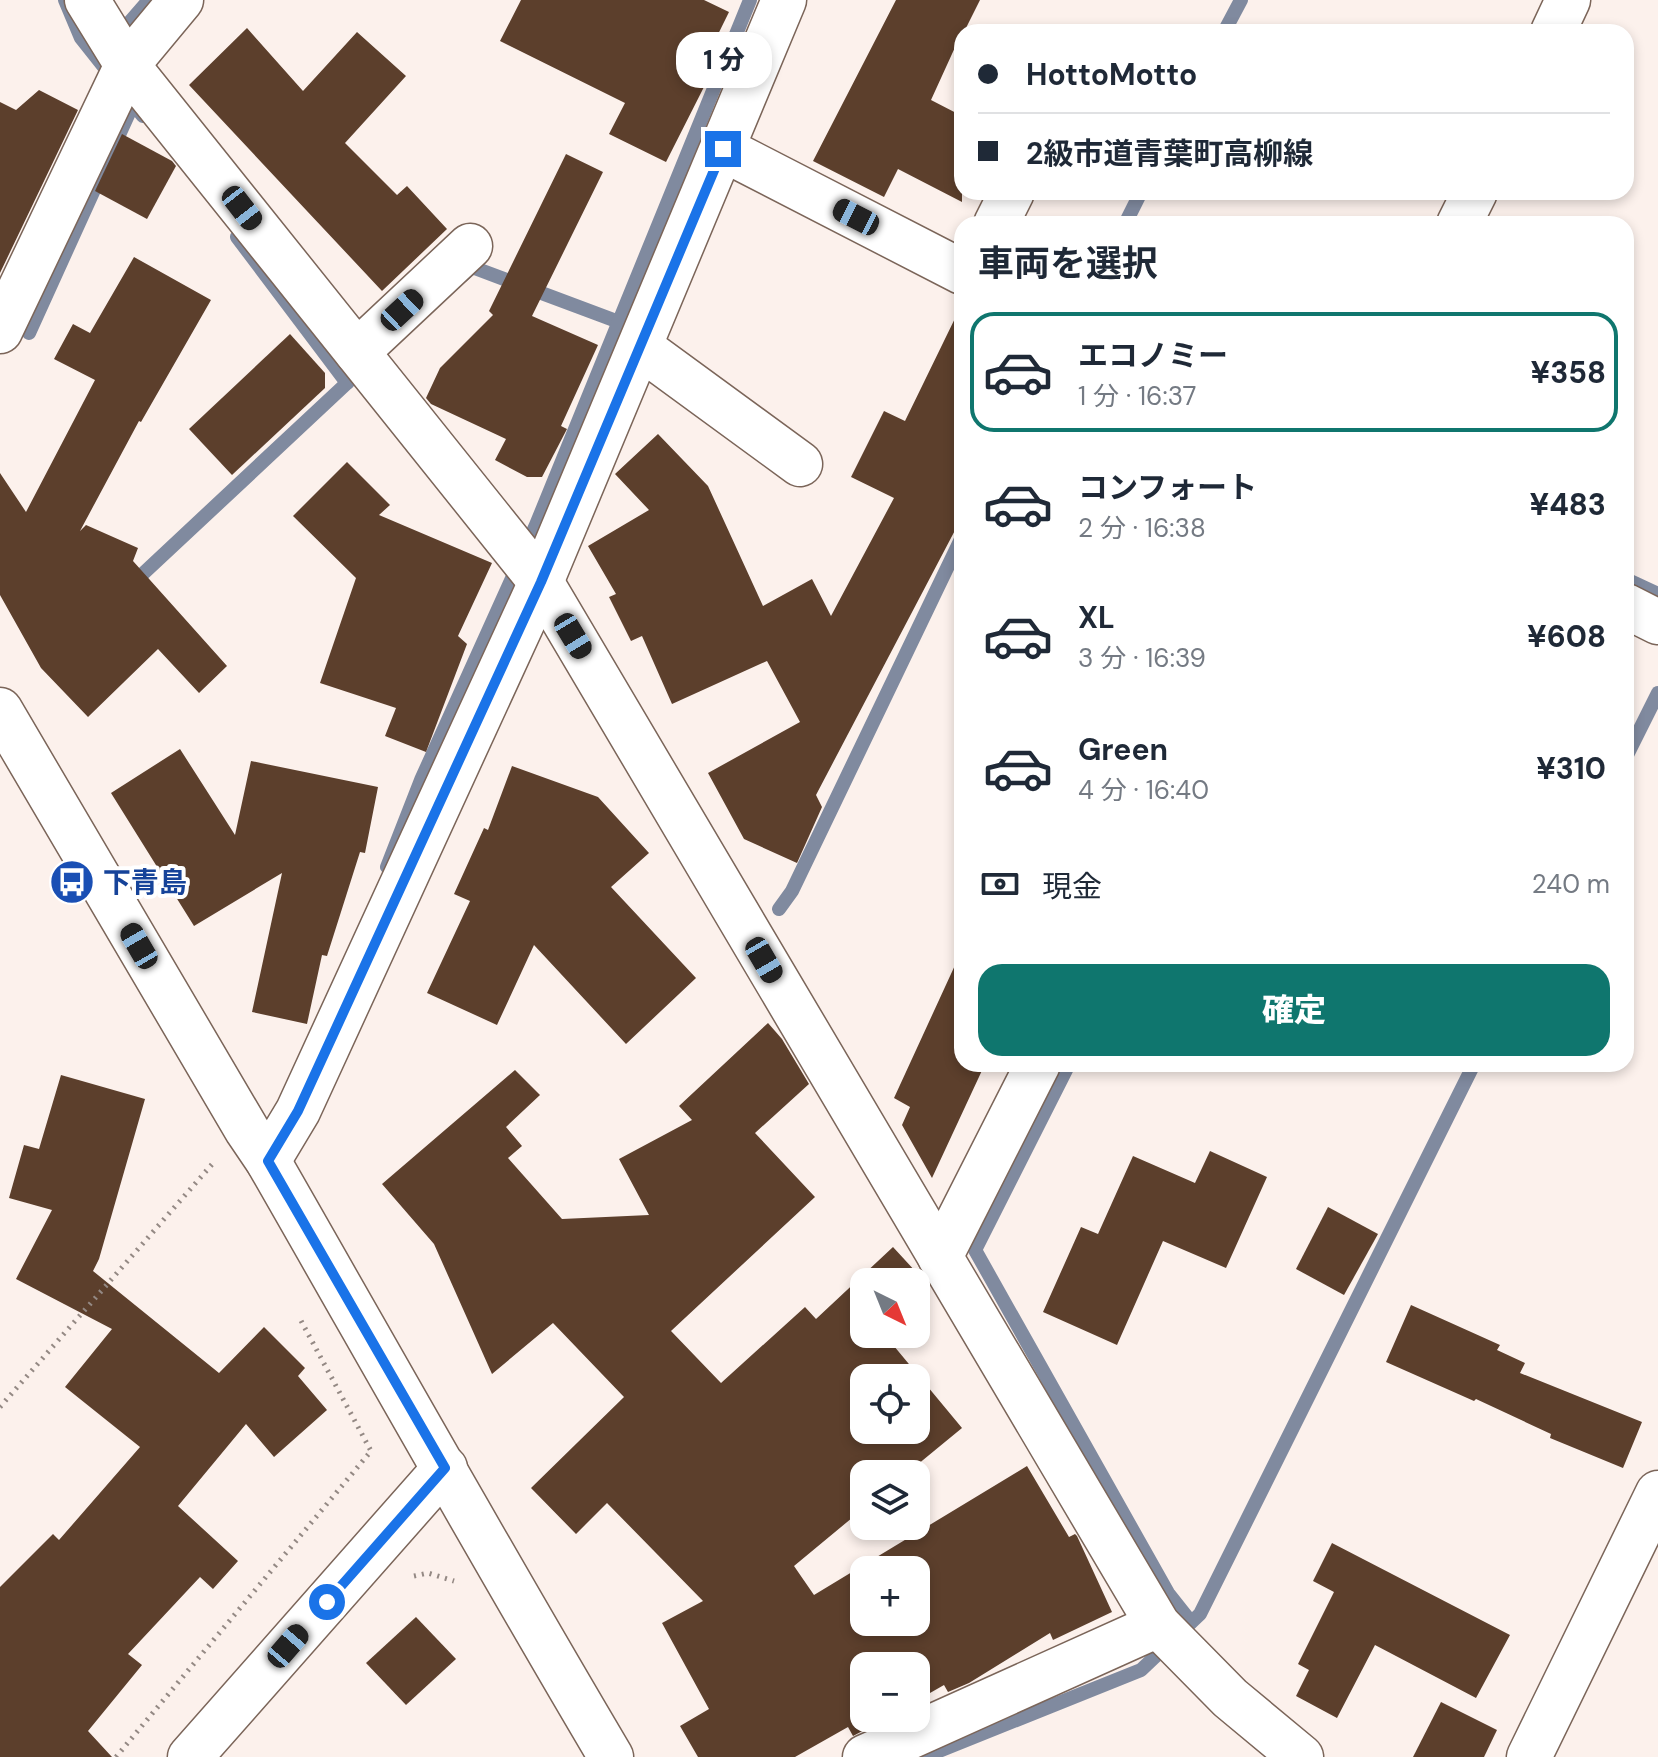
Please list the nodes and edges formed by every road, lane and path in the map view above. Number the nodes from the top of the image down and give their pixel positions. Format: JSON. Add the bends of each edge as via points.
{"nodes":[{"id":1,"x":87,"y":0,"type":"edge"},
{"id":2,"x":181,"y":0,"type":"edge"},
{"id":3,"x":784,"y":0,"type":"edge"},
{"id":4,"x":1568,"y":0,"type":"edge"},
{"id":5,"x":1557,"y":24,"type":"edge"},
{"id":6,"x":127,"y":65,"type":"junction"},
{"id":7,"x":723,"y":149,"type":"junction"},
{"id":8,"x":470,"y":246,"type":"dead end"},
{"id":9,"x":954,"y":268,"type":"edge"},
{"id":10,"x":0,"y":331,"type":"edge"},
{"id":11,"x":640,"y":347,"type":"junction"},
{"id":12,"x":357,"y":352,"type":"junction"},
{"id":13,"x":800,"y":464,"type":"dead end"},
{"id":14,"x":541,"y":582,"type":"junction"},
{"id":15,"x":1634,"y":610,"type":"edge"},
{"id":16,"x":1658,"y":622,"type":"edge"},
{"id":17,"x":0,"y":710,"type":"edge"},
{"id":18,"x":1034,"y":1072,"type":"edge"},
{"id":19,"x":268,"y":1161,"type":"junction"},
{"id":20,"x":214,"y":1162,"type":"dead end"},
{"id":21,"x":940,"y":1257,"type":"junction"},
{"id":22,"x":297,"y":1312,"type":"dead end"},
{"id":23,"x":0,"y":1407,"type":"edge"},
{"id":24,"x":445,"y":1468,"type":"junction"},
{"id":25,"x":1658,"y":1493,"type":"edge"},
{"id":26,"x":402,"y":1579,"type":"dead end"},
{"id":27,"x":464,"y":1585,"type":"dead end"},
{"id":28,"x":1158,"y":1625,"type":"junction"},
{"id":29,"x":116,"y":1757,"type":"edge"},
{"id":30,"x":190,"y":1757,"type":"edge"},
{"id":31,"x":611,"y":1757,"type":"edge"},
{"id":32,"x":865,"y":1757,"type":"edge"},
{"id":33,"x":1301,"y":1757,"type":"edge"},
{"id":34,"x":1529,"y":1757,"type":"edge"}],
"edges":[{"from":1,"to":6,"type":"street"},
{"from":2,"to":6,"type":"street"},
{"from":3,"to":7,"type":"street"},
{"from":4,"to":5,"type":"street"},
{"from":6,"to":10,"type":"street"},
{"from":6,"to":12,"type":"street"},
{"from":7,"to":9,"type":"street"},
{"from":7,"to":11,"type":"street"},
{"from":8,"to":12,"type":"street"},
{"from":11,"to":13,"type":"street"},
{"from":11,"to":14,"type":"street"},
{"from":12,"to":14,"type":"street"},
{"from":14,"to":19,"type":"street","via":[[298,1111]]},
{"from":14,"to":21,"type":"street"},
{"from":15,"to":16,"type":"street"},
{"from":17,"to":19,"type":"street"},
{"from":18,"to":21,"type":"street"},
{"from":19,"to":24,"type":"street"},
{"from":20,"to":23,"type":"path"},
{"from":21,"to":28,"type":"street"},
{"from":22,"to":29,"type":"path","via":[[371,1451]]},
{"from":24,"to":30,"type":"street"},
{"from":24,"to":31,"type":"street"},
{"from":25,"to":34,"type":"street"},
{"from":26,"to":27,"type":"path","via":[[428,1573]]},
{"from":28,"to":32,"type":"street"},
{"from":28,"to":33,"type":"street","via":[[1230,1698]]}]}
